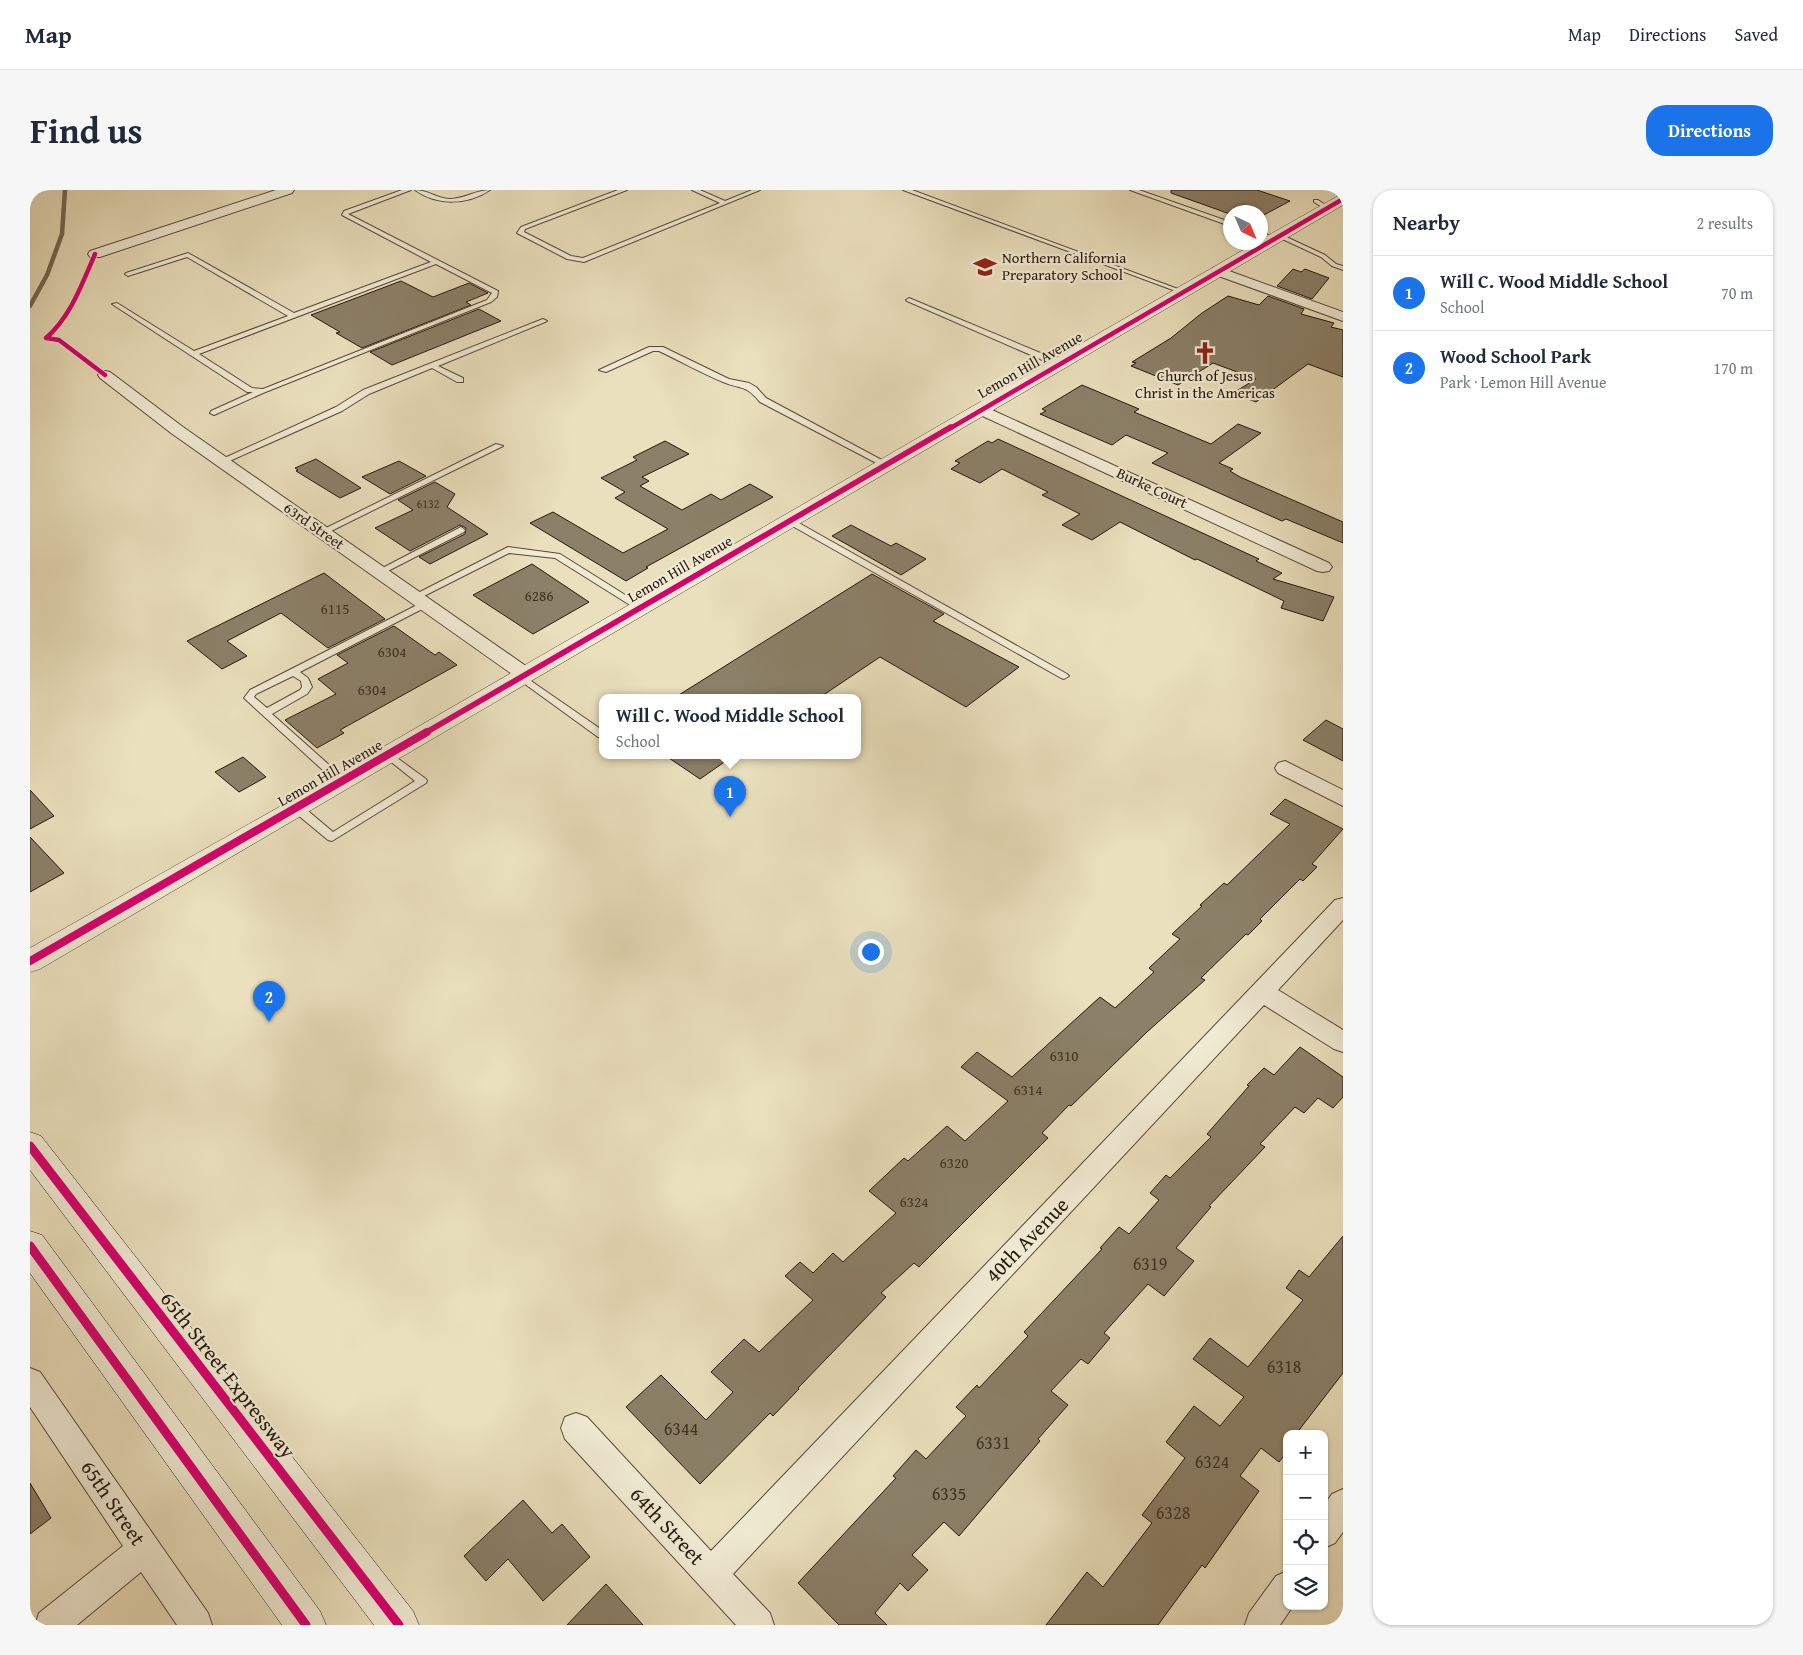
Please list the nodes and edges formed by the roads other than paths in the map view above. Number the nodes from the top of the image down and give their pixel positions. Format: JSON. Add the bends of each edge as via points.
{"nodes":[{"id":1,"x":288,"y":190,"type":"edge"},
{"id":2,"x":378,"y":190,"type":"edge"},
{"id":3,"x":408,"y":190,"type":"edge"},
{"id":4,"x":418,"y":190,"type":"edge"},
{"id":5,"x":487,"y":190,"type":"edge"},
{"id":6,"x":624,"y":190,"type":"edge"},
{"id":7,"x":695,"y":190,"type":"edge"},
{"id":8,"x":757,"y":190,"type":"edge"},
{"id":9,"x":906,"y":190,"type":"edge"},
{"id":10,"x":1133,"y":190,"type":"edge"},
{"id":11,"x":391,"y":196,"type":"junction"},
{"id":12,"x":726,"y":203,"type":"junction"},
{"id":13,"x":1332,"y":204,"type":"edge"},
{"id":14,"x":1223,"y":222,"type":"edge"},
{"id":15,"x":1272,"y":236,"type":"edge"},
{"id":16,"x":95,"y":254,"type":"dead end"},
{"id":17,"x":436,"y":262,"type":"junction"},
{"id":18,"x":1343,"y":268,"type":"edge"},
{"id":19,"x":1218,"y":271,"type":"junction"},
{"id":20,"x":128,"y":274,"type":"dead end"},
{"id":21,"x":1183,"y":292,"type":"junction"},
{"id":22,"x":909,"y":300,"type":"dead end"},
{"id":23,"x":115,"y":304,"type":"dead end"},
{"id":24,"x":294,"y":316,"type":"junction"},
{"id":25,"x":1343,"y":317,"type":"edge"},
{"id":26,"x":543,"y":321,"type":"dead end"},
{"id":27,"x":193,"y":354,"type":"junction"},
{"id":28,"x":1059,"y":364,"type":"junction"},
{"id":29,"x":432,"y":365,"type":"junction"},
{"id":30,"x":603,"y":370,"type":"dead end"},
{"id":31,"x":105,"y":375,"type":"dead end"},
{"id":32,"x":460,"y":380,"type":"dead end"},
{"id":33,"x":264,"y":390,"type":"junction"},
{"id":34,"x":981,"y":410,"type":"junction"},
{"id":35,"x":214,"y":413,"type":"dead end"},
{"id":36,"x":498,"y":446,"type":"dead end"},
{"id":37,"x":222,"y":461,"type":"junction"},
{"id":38,"x":887,"y":464,"type":"junction"},
{"id":39,"x":790,"y":521,"type":"junction"},
{"id":40,"x":461,"y":530,"type":"dead end"},
{"id":41,"x":322,"y":532,"type":"junction"},
{"id":42,"x":1323,"y":567,"type":"dead end"},
{"id":43,"x":379,"y":572,"type":"junction"},
{"id":44,"x":420,"y":600,"type":"junction"},
{"id":45,"x":641,"y":608,"type":"junction"},
{"id":46,"x":293,"y":671,"type":"junction"},
{"id":47,"x":524,"y":676,"type":"junction"},
{"id":48,"x":1064,"y":676,"type":"dead end"},
{"id":49,"x":266,"y":713,"type":"junction"},
{"id":50,"x":599,"y":732,"type":"edge"},
{"id":51,"x":389,"y":755,"type":"junction"},
{"id":52,"x":1285,"y":768,"type":"dead end"},
{"id":53,"x":342,"y":782,"type":"junction"},
{"id":54,"x":1343,"y":799,"type":"edge"},
{"id":55,"x":297,"y":808,"type":"junction"},
{"id":56,"x":332,"y":837,"type":"joint"},
{"id":57,"x":1343,"y":906,"type":"edge"},
{"id":58,"x":30,"y":962,"type":"edge"},
{"id":59,"x":1263,"y":993,"type":"junction"},
{"id":60,"x":1343,"y":1042,"type":"edge"},
{"id":61,"x":30,"y":1146,"type":"edge"},
{"id":62,"x":30,"y":1246,"type":"edge"},
{"id":63,"x":30,"y":1382,"type":"edge"},
{"id":64,"x":576,"y":1428,"type":"dead end"},
{"id":65,"x":1343,"y":1505,"type":"edge"},
{"id":66,"x":1328,"y":1526,"type":"edge"},
{"id":67,"x":144,"y":1549,"type":"junction"},
{"id":68,"x":711,"y":1574,"type":"junction"},
{"id":69,"x":1283,"y":1593,"type":"edge"},
{"id":70,"x":51,"y":1625,"type":"edge"},
{"id":71,"x":196,"y":1625,"type":"edge"},
{"id":72,"x":306,"y":1625,"type":"edge"},
{"id":73,"x":398,"y":1625,"type":"edge"},
{"id":74,"x":758,"y":1625,"type":"edge"},
{"id":75,"x":1261,"y":1625,"type":"edge"}],
"edges":[{"from":1,"to":16,"type":"street"},
{"from":2,"to":11,"type":"lane"},
{"from":3,"to":11,"type":"lane"},
{"from":4,"to":5,"type":"lane","via":[[447,202]]},
{"from":6,"to":12,"type":"lane","via":[[523,228],[520,233],[569,258],[584,260]]},
{"from":7,"to":12,"type":"lane"},
{"from":8,"to":12,"type":"lane"},
{"from":9,"to":21,"type":"lane"},
{"from":10,"to":14,"type":"lane"},
{"from":11,"to":17,"type":"lane","via":[[345,215]]},
{"from":13,"to":15,"type":"street","name":"Lemon Hill Avenue"},
{"from":15,"to":18,"type":"lane"},
{"from":15,"to":19,"type":"street","name":"Lemon Hill Avenue"},
{"from":17,"to":24,"type":"lane"},
{"from":17,"to":33,"type":"lane","via":[[496,292],[494,297]]},
{"from":19,"to":21,"type":"street","name":"Lemon Hill Avenue"},
{"from":19,"to":25,"type":"street"},
{"from":20,"to":24,"type":"lane","via":[[188,255]]},
{"from":21,"to":28,"type":"street","name":"Lemon Hill Avenue"},
{"from":22,"to":28,"type":"lane"},
{"from":23,"to":27,"type":"lane"},
{"from":24,"to":27,"type":"lane"},
{"from":26,"to":29,"type":"lane"},
{"from":27,"to":33,"type":"lane","via":[[250,390]]},
{"from":28,"to":34,"type":"street","name":"Lemon Hill Avenue"},
{"from":29,"to":32,"type":"lane"},
{"from":29,"to":37,"type":"lane","via":[[366,392],[339,409]]},
{"from":30,"to":38,"type":"lane","via":[[652,349],[660,349],[727,381],[746,385],[763,400]]},
{"from":31,"to":37,"type":"street","name":"63rd Street"},
{"from":33,"to":35,"type":"lane"},
{"from":34,"to":38,"type":"street","name":"Lemon Hill Avenue"},
{"from":34,"to":42,"type":"street","name":"Burke Court"},
{"from":36,"to":41,"type":"lane"},
{"from":37,"to":41,"type":"street","name":"63rd Street"},
{"from":38,"to":39,"type":"street","name":"Lemon Hill Avenue"},
{"from":39,"to":45,"type":"street","name":"Lemon Hill Avenue"},
{"from":39,"to":48,"type":"lane"},
{"from":40,"to":43,"type":"lane"},
{"from":41,"to":43,"type":"street","name":"63rd Street"},
{"from":43,"to":44,"type":"street","name":"63rd Street"},
{"from":44,"to":45,"type":"lane","via":[[508,550],[557,556]]},
{"from":44,"to":46,"type":"lane"},
{"from":44,"to":47,"type":"street","name":"63rd Street"},
{"from":45,"to":47,"type":"street","name":"Lemon Hill Avenue"},
{"from":46,"to":49,"type":"lane","via":[[304,680],[307,687],[304,692]]},
{"from":46,"to":49,"type":"lane","via":[[253,692],[249,698]]},
{"from":47,"to":50,"type":"lane"},
{"from":47,"to":51,"type":"street","name":"Lemon Hill Avenue"},
{"from":49,"to":53,"type":"lane"},
{"from":51,"to":53,"type":"street","name":"Lemon Hill Avenue"},
{"from":51,"to":56,"type":"lane","via":[[422,781]]},
{"from":52,"to":54,"type":"street"},
{"from":53,"to":55,"type":"street","name":"Lemon Hill Avenue"},
{"from":55,"to":56,"type":"lane"},
{"from":55,"to":58,"type":"street","name":"Lemon Hill Avenue"},
{"from":57,"to":59,"type":"street","name":"40th Avenue"},
{"from":59,"to":60,"type":"street"},
{"from":59,"to":68,"type":"street","name":"40th Avenue"},
{"from":61,"to":73,"type":"street","name":"65th Street Expressway"},
{"from":62,"to":72,"type":"street"},
{"from":63,"to":67,"type":"street","name":"65th Street"},
{"from":64,"to":68,"type":"street","name":"64th Street"},
{"from":65,"to":66,"type":"street"},
{"from":67,"to":70,"type":"street"},
{"from":67,"to":71,"type":"street","name":"65th Street"},
{"from":68,"to":74,"type":"street","name":"64th Street"},
{"from":69,"to":75,"type":"street"}]}
